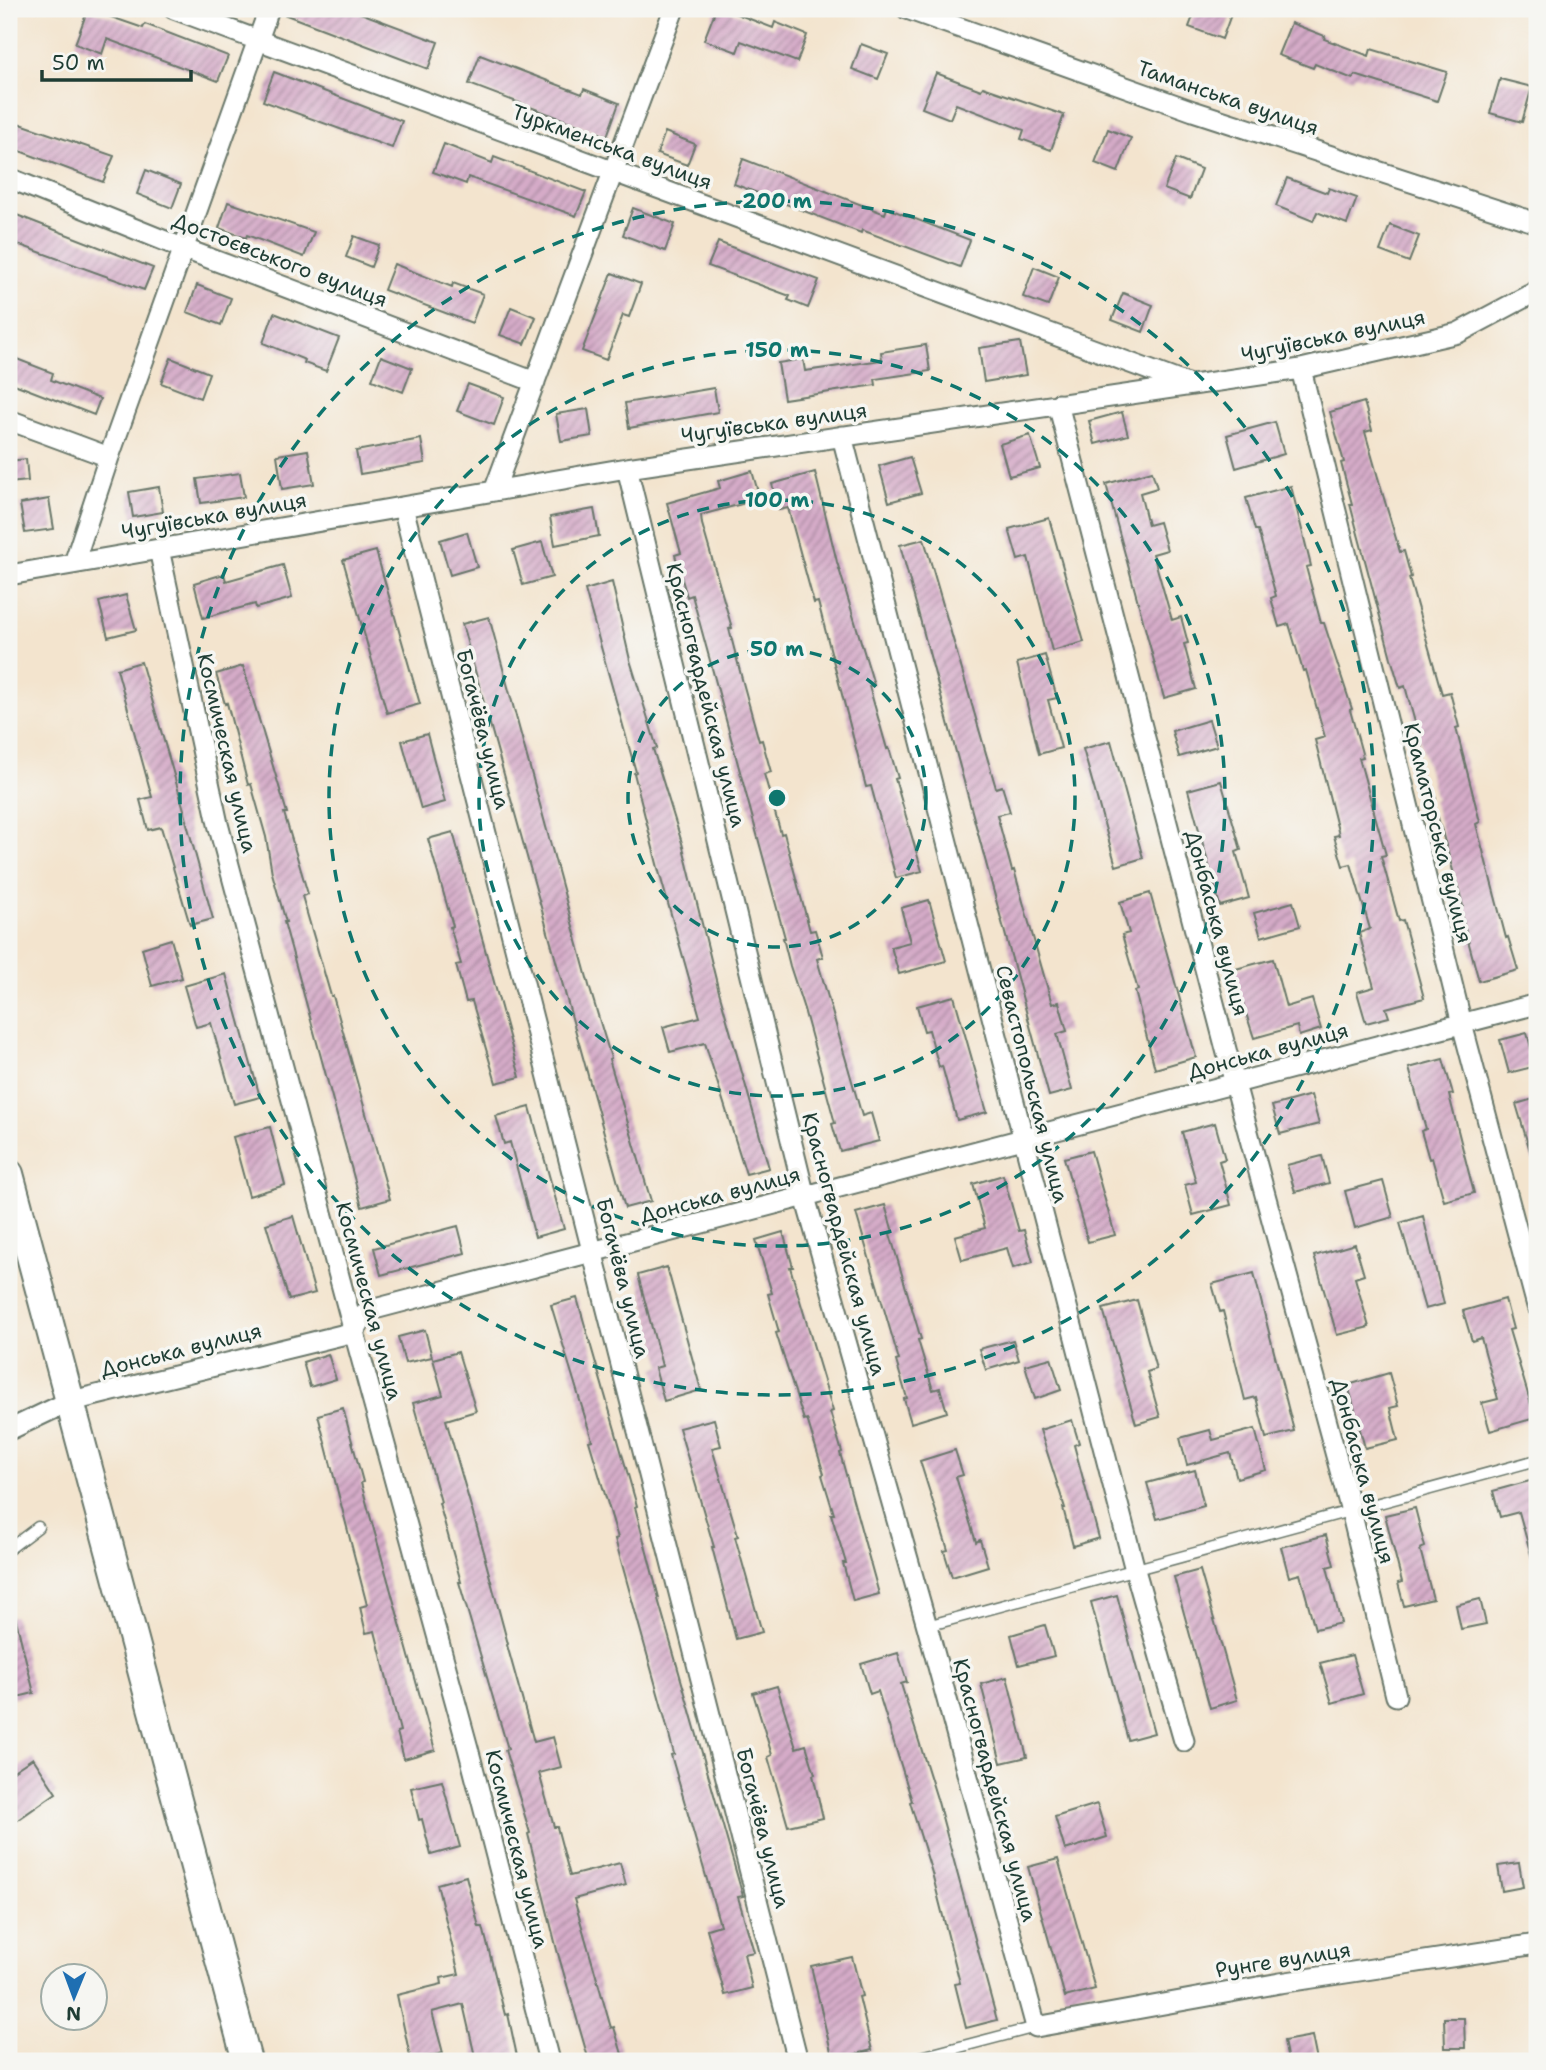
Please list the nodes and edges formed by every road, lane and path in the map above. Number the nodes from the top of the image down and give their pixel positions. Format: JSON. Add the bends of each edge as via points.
{"nodes":[{"id":1,"x":174,"y":9,"type":"edge"},
{"id":2,"x":270,"y":9,"type":"edge"},
{"id":3,"x":674,"y":9,"type":"edge"},
{"id":4,"x":907,"y":9,"type":"edge"},
{"id":5,"x":258,"y":40,"type":"junction"},
{"id":6,"x":614,"y":171,"type":"junction"},
{"id":7,"x":9,"y":178,"type":"edge"},
{"id":8,"x":1537,"y":223,"type":"edge"},
{"id":9,"x":185,"y":248,"type":"junction"},
{"id":10,"x":1537,"y":291,"type":"edge"},
{"id":11,"x":1301,"y":369,"type":"junction"},
{"id":12,"x":535,"y":382,"type":"junction"},
{"id":13,"x":1191,"y":385,"type":"junction"},
{"id":14,"x":1059,"y":404,"type":"junction"},
{"id":15,"x":9,"y":420,"type":"edge"},
{"id":16,"x":842,"y":436,"type":"junction"},
{"id":17,"x":109,"y":457,"type":"junction"},
{"id":18,"x":628,"y":468,"type":"junction"},
{"id":19,"x":494,"y":491,"type":"junction"},
{"id":20,"x":403,"y":507,"type":"junction"},
{"id":21,"x":159,"y":550,"type":"junction"},
{"id":22,"x":74,"y":563,"type":"junction"},
{"id":23,"x":9,"y":575,"type":"edge"},
{"id":24,"x":1537,"y":1004,"type":"edge"},
{"id":25,"x":1462,"y":1024,"type":"junction"},
{"id":26,"x":1235,"y":1084,"type":"junction"},
{"id":27,"x":1023,"y":1139,"type":"junction"},
{"id":28,"x":9,"y":1174,"type":"edge"},
{"id":29,"x":805,"y":1197,"type":"junction"},
{"id":30,"x":593,"y":1252,"type":"junction"},
{"id":31,"x":1537,"y":1306,"type":"edge"},
{"id":32,"x":354,"y":1332,"type":"junction"},
{"id":33,"x":68,"y":1402,"type":"junction"},
{"id":34,"x":9,"y":1430,"type":"edge"},
{"id":35,"x":1537,"y":1460,"type":"edge"},
{"id":36,"x":1351,"y":1511,"type":"junction"},
{"id":37,"x":38,"y":1527,"type":"dead end"},
{"id":38,"x":9,"y":1549,"type":"edge"},
{"id":39,"x":1135,"y":1570,"type":"junction"},
{"id":40,"x":927,"y":1626,"type":"junction"},
{"id":41,"x":1396,"y":1696,"type":"dead end"},
{"id":42,"x":1184,"y":1741,"type":"dead end"},
{"id":43,"x":1537,"y":1944,"type":"edge"},
{"id":44,"x":1036,"y":2027,"type":"junction"},
{"id":45,"x":247,"y":2061,"type":"edge"},
{"id":46,"x":549,"y":2061,"type":"edge"},
{"id":47,"x":798,"y":2061,"type":"edge"},
{"id":48,"x":906,"y":2061,"type":"edge"}],
"edges":[{"from":1,"to":5,"type":"street","name":"Туркменська вулиця"},
{"from":2,"to":5,"type":"street"},
{"from":3,"to":6,"type":"street"},
{"from":4,"to":8,"type":"street","name":"Таманська вулиця","via":[[1193,111]]},
{"from":5,"to":6,"type":"street","name":"Туркменська вулиця"},
{"from":5,"to":9,"type":"street"},
{"from":6,"to":12,"type":"street"},
{"from":6,"to":13,"type":"street","name":"Туркменська вулиця"},
{"from":7,"to":9,"type":"street","name":"Достоєвського вулиця"},
{"from":9,"to":12,"type":"street","name":"Достоєвського вулиця"},
{"from":9,"to":17,"type":"street"},
{"from":10,"to":11,"type":"street","name":"Чугуївська вулиця","via":[[1458,333]]},
{"from":11,"to":13,"type":"street","name":"Чугуївська вулиця"},
{"from":11,"to":25,"type":"street","name":"Краматорська вулиця"},
{"from":12,"to":19,"type":"street"},
{"from":13,"to":14,"type":"street","name":"Чугуївська вулиця"},
{"from":14,"to":16,"type":"street","name":"Чугуївська вулиця"},
{"from":14,"to":26,"type":"street","name":"Донбаська вулиця"},
{"from":15,"to":17,"type":"street"},
{"from":16,"to":18,"type":"street","name":"Чугуївська вулиця"},
{"from":16,"to":27,"type":"street","name":"Севастопольская улица"},
{"from":17,"to":22,"type":"street"},
{"from":18,"to":19,"type":"street","name":"Чугуївська вулиця"},
{"from":18,"to":29,"type":"street","name":"Красногвардейская улица"},
{"from":19,"to":20,"type":"street","name":"Чугуївська вулиця"},
{"from":20,"to":21,"type":"street","name":"Чугуївська вулиця"},
{"from":20,"to":30,"type":"street","name":"Богачёва улица"},
{"from":21,"to":22,"type":"street","name":"Чугуївська вулиця"},
{"from":21,"to":32,"type":"street","name":"Космическая улица","via":[[218,824]]},
{"from":22,"to":23,"type":"street","name":"Чугуївська вулиця"},
{"from":24,"to":25,"type":"street","name":"Донська вулиця"},
{"from":25,"to":26,"type":"street","name":"Донська вулиця"},
{"from":25,"to":31,"type":"street","name":"Краматорська вулиця"},
{"from":26,"to":27,"type":"street","name":"Донська вулиця"},
{"from":26,"to":36,"type":"street","name":"Донбаська вулиця"},
{"from":27,"to":29,"type":"street","name":"Донська вулиця"},
{"from":27,"to":39,"type":"street","name":"Севастопольская улица"},
{"from":28,"to":33,"type":"street"},
{"from":29,"to":30,"type":"street","name":"Донська вулиця"},
{"from":29,"to":40,"type":"street","name":"Красногвардейская улица"},
{"from":30,"to":32,"type":"street","name":"Донська вулиця","via":[[367,1311]]},
{"from":30,"to":47,"type":"street","name":"Богачёва улица"},
{"from":32,"to":33,"type":"street","name":"Донська вулиця"},
{"from":32,"to":46,"type":"street","name":"Космическая улица"},
{"from":33,"to":34,"type":"street","name":"Донська вулиця"},
{"from":33,"to":45,"type":"street"},
{"from":35,"to":36,"type":"lane"},
{"from":36,"to":39,"type":"lane"},
{"from":36,"to":41,"type":"street","name":"Донбаська вулиця"},
{"from":37,"to":38,"type":"lane"},
{"from":39,"to":40,"type":"lane"},
{"from":39,"to":42,"type":"street","name":"Севастопольская улица"},
{"from":40,"to":44,"type":"street","name":"Красногвардейская улица"},
{"from":43,"to":44,"type":"street","name":"Рунге вулиця","via":[[1280,1983]]},
{"from":44,"to":48,"type":"lane"}]}
